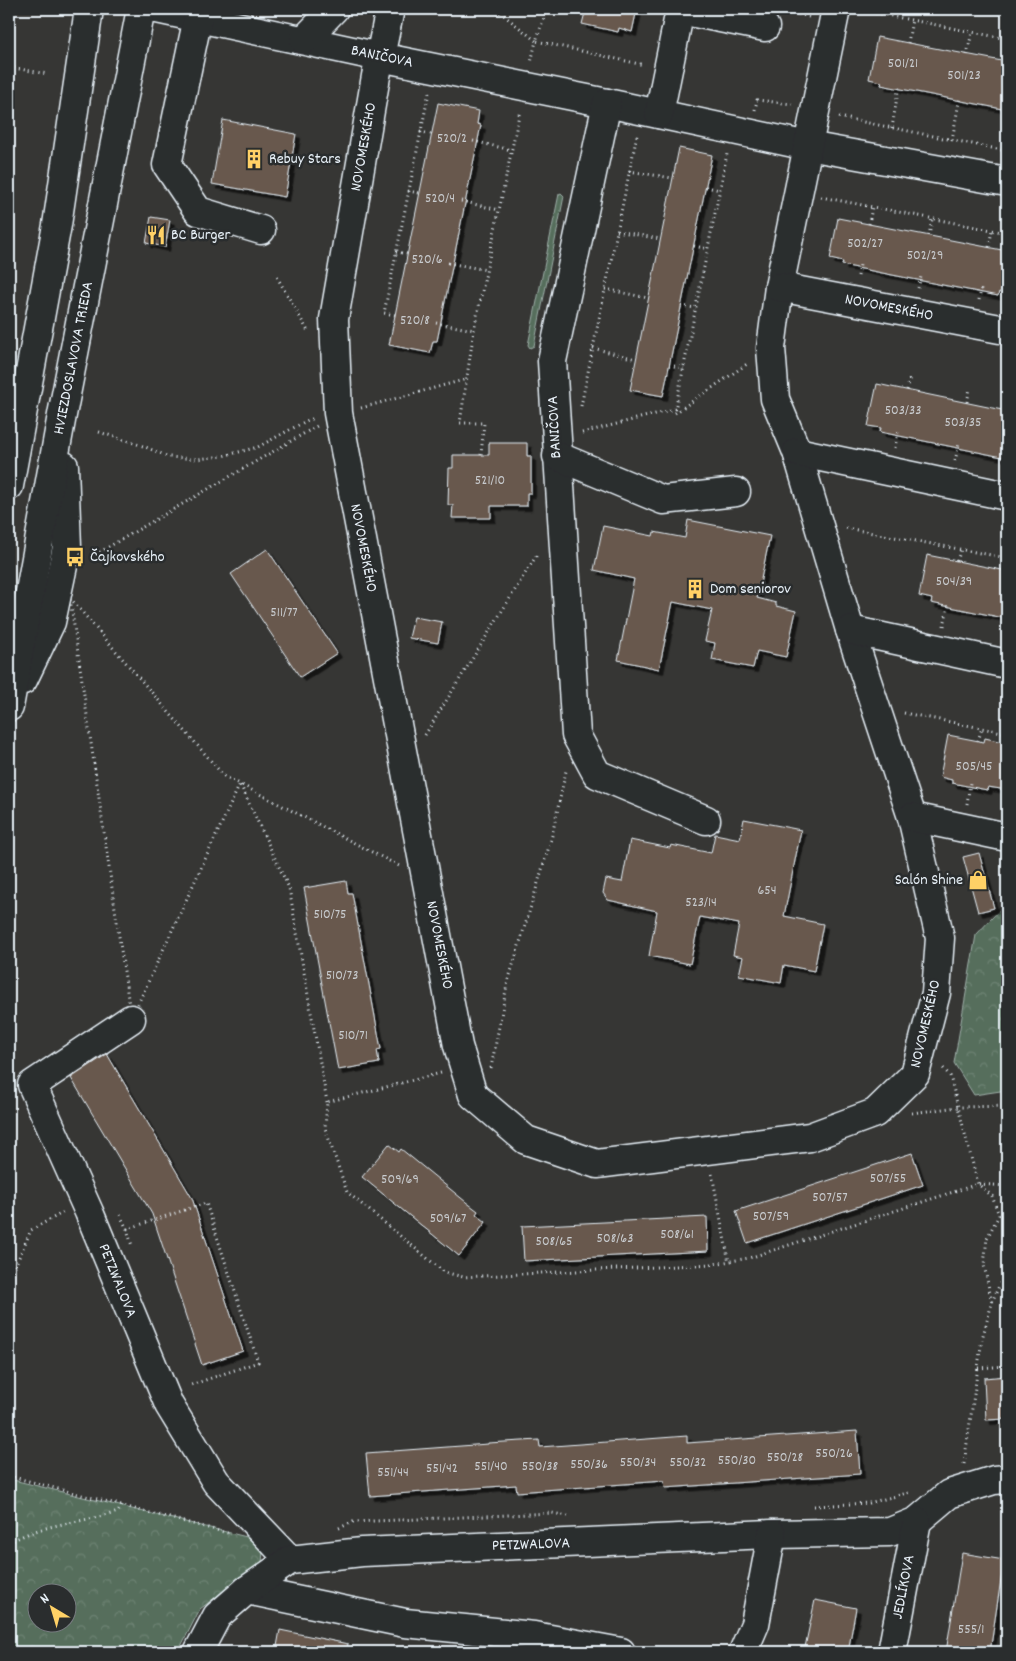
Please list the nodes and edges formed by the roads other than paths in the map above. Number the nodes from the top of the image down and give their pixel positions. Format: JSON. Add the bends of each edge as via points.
{"nodes":[{"id":1,"x":89,"y":9,"type":"edge"},
{"id":2,"x":141,"y":9,"type":"edge"},
{"id":3,"x":157,"y":9,"type":"edge"},
{"id":4,"x":334,"y":9,"type":"edge"},
{"id":5,"x":390,"y":9,"type":"edge"},
{"id":6,"x":824,"y":13,"type":"edge"},
{"id":7,"x":198,"y":17,"type":"junction"},
{"id":8,"x":772,"y":18,"type":"edge"},
{"id":9,"x":304,"y":40,"type":"junction"},
{"id":10,"x":380,"y":57,"type":"junction"},
{"id":11,"x":607,"y":103,"type":"junction"},
{"id":12,"x":649,"y":121,"type":"junction"},
{"id":13,"x":808,"y":146,"type":"junction"},
{"id":14,"x":1007,"y":182,"type":"edge"},
{"id":15,"x":261,"y":230,"type":"dead end"},
{"id":16,"x":779,"y":287,"type":"junction"},
{"id":17,"x":1000,"y":329,"type":"dead end"},
{"id":18,"x":23,"y":408,"type":"junction"},
{"id":19,"x":62,"y":415,"type":"junction"},
{"id":20,"x":9,"y":438,"type":"edge"},
{"id":21,"x":797,"y":452,"type":"junction"},
{"id":22,"x":557,"y":456,"type":"junction"},
{"id":23,"x":9,"y":486,"type":"edge"},
{"id":24,"x":736,"y":492,"type":"dead end"},
{"id":25,"x":1007,"y":496,"type":"edge"},
{"id":26,"x":850,"y":630,"type":"junction"},
{"id":27,"x":1005,"y":654,"type":"edge"},
{"id":28,"x":9,"y":707,"type":"edge"},
{"id":29,"x":9,"y":711,"type":"edge"},
{"id":30,"x":912,"y":817,"type":"junction"},
{"id":31,"x":706,"y":820,"type":"dead end"},
{"id":32,"x":1007,"y":837,"type":"edge"},
{"id":33,"x":132,"y":1019,"type":"road end"},
{"id":34,"x":1007,"y":1480,"type":"edge"},
{"id":35,"x":917,"y":1521,"type":"junction"},
{"id":36,"x":772,"y":1534,"type":"junction"},
{"id":37,"x":290,"y":1560,"type":"junction"},
{"id":38,"x":247,"y":1590,"type":"junction"},
{"id":39,"x":198,"y":1652,"type":"edge"},
{"id":40,"x":621,"y":1652,"type":"edge"},
{"id":41,"x":742,"y":1652,"type":"edge"},
{"id":42,"x":892,"y":1652,"type":"edge"}],
"edges":[{"from":1,"to":18,"type":"street","via":[[57,225]]},
{"from":2,"to":19,"type":"street","name":"HVIEZDOSLAVOVA TRIEDA"},
{"from":3,"to":7,"type":"street","name":"BANIČOVA"},
{"from":4,"to":9,"type":"street"},
{"from":5,"to":10,"type":"street","name":"NOVOMESKÉHO"},
{"from":6,"to":13,"type":"street","name":"NOVOMESKÉHO"},
{"from":7,"to":9,"type":"street","name":"BANIČOVA"},
{"from":7,"to":15,"type":"street","via":[[167,165],[198,211]]},
{"from":8,"to":12,"type":"street","via":[[680,10]]},
{"from":9,"to":10,"type":"street","name":"BANIČOVA"},
{"from":10,"to":11,"type":"street","name":"BANIČOVA"},
{"from":10,"to":30,"type":"street","name":"NOVOMESKÉHO","via":[[334,319],[329,415],[405,768],[458,1046],[474,1095],[526,1140],[597,1164],[810,1137],[875,1113],[915,1074],[936,993],[940,938]]},
{"from":11,"to":12,"type":"street","name":"BANIČOVA"},
{"from":11,"to":22,"type":"street","name":"BANIČOVA","via":[[552,361]]},
{"from":12,"to":13,"type":"street","name":"BANIČOVA","via":[[739,140]]},
{"from":13,"to":14,"type":"street"},
{"from":13,"to":16,"type":"street","name":"NOVOMESKÉHO"},
{"from":16,"to":17,"type":"street","name":"NOVOMESKÉHO"},
{"from":16,"to":21,"type":"street","name":"NOVOMESKÉHO","via":[[771,348],[775,398]]},
{"from":18,"to":20,"type":"street"},
{"from":18,"to":23,"type":"street"},
{"from":19,"to":28,"type":"street","name":"HVIEZDOSLAVOVA TRIEDA"},
{"from":19,"to":29,"type":"street","via":[[67,546],[51,622]]},
{"from":21,"to":25,"type":"street"},
{"from":21,"to":26,"type":"street","name":"NOVOMESKÉHO"},
{"from":22,"to":24,"type":"street","via":[[663,500]]},
{"from":22,"to":31,"type":"street","name":"BANIČOVA","via":[[581,744],[597,774]]},
{"from":26,"to":27,"type":"street"},
{"from":26,"to":30,"type":"street","name":"NOVOMESKÉHO"},
{"from":30,"to":32,"type":"street"},
{"from":33,"to":37,"type":"street","name":"PETZWALOVA","via":[[32,1085],[169,1405],[216,1482]]},
{"from":34,"to":35,"type":"street","name":"PETZWALOVA","via":[[994,1480],[949,1494]]},
{"from":35,"to":36,"type":"street","name":"PETZWALOVA","via":[[890,1532]]},
{"from":35,"to":42,"type":"street","name":"JEDLÍKOVA"},
{"from":36,"to":37,"type":"street","name":"PETZWALOVA","via":[[362,1552]]},
{"from":36,"to":41,"type":"street","via":[[755,1624]]},
{"from":37,"to":38,"type":"street","name":"PETZWALOVA"},
{"from":38,"to":39,"type":"street","name":"PETZWALOVA","via":[[217,1616]]},
{"from":38,"to":40,"type":"street","via":[[405,1623],[534,1636]]}]}
